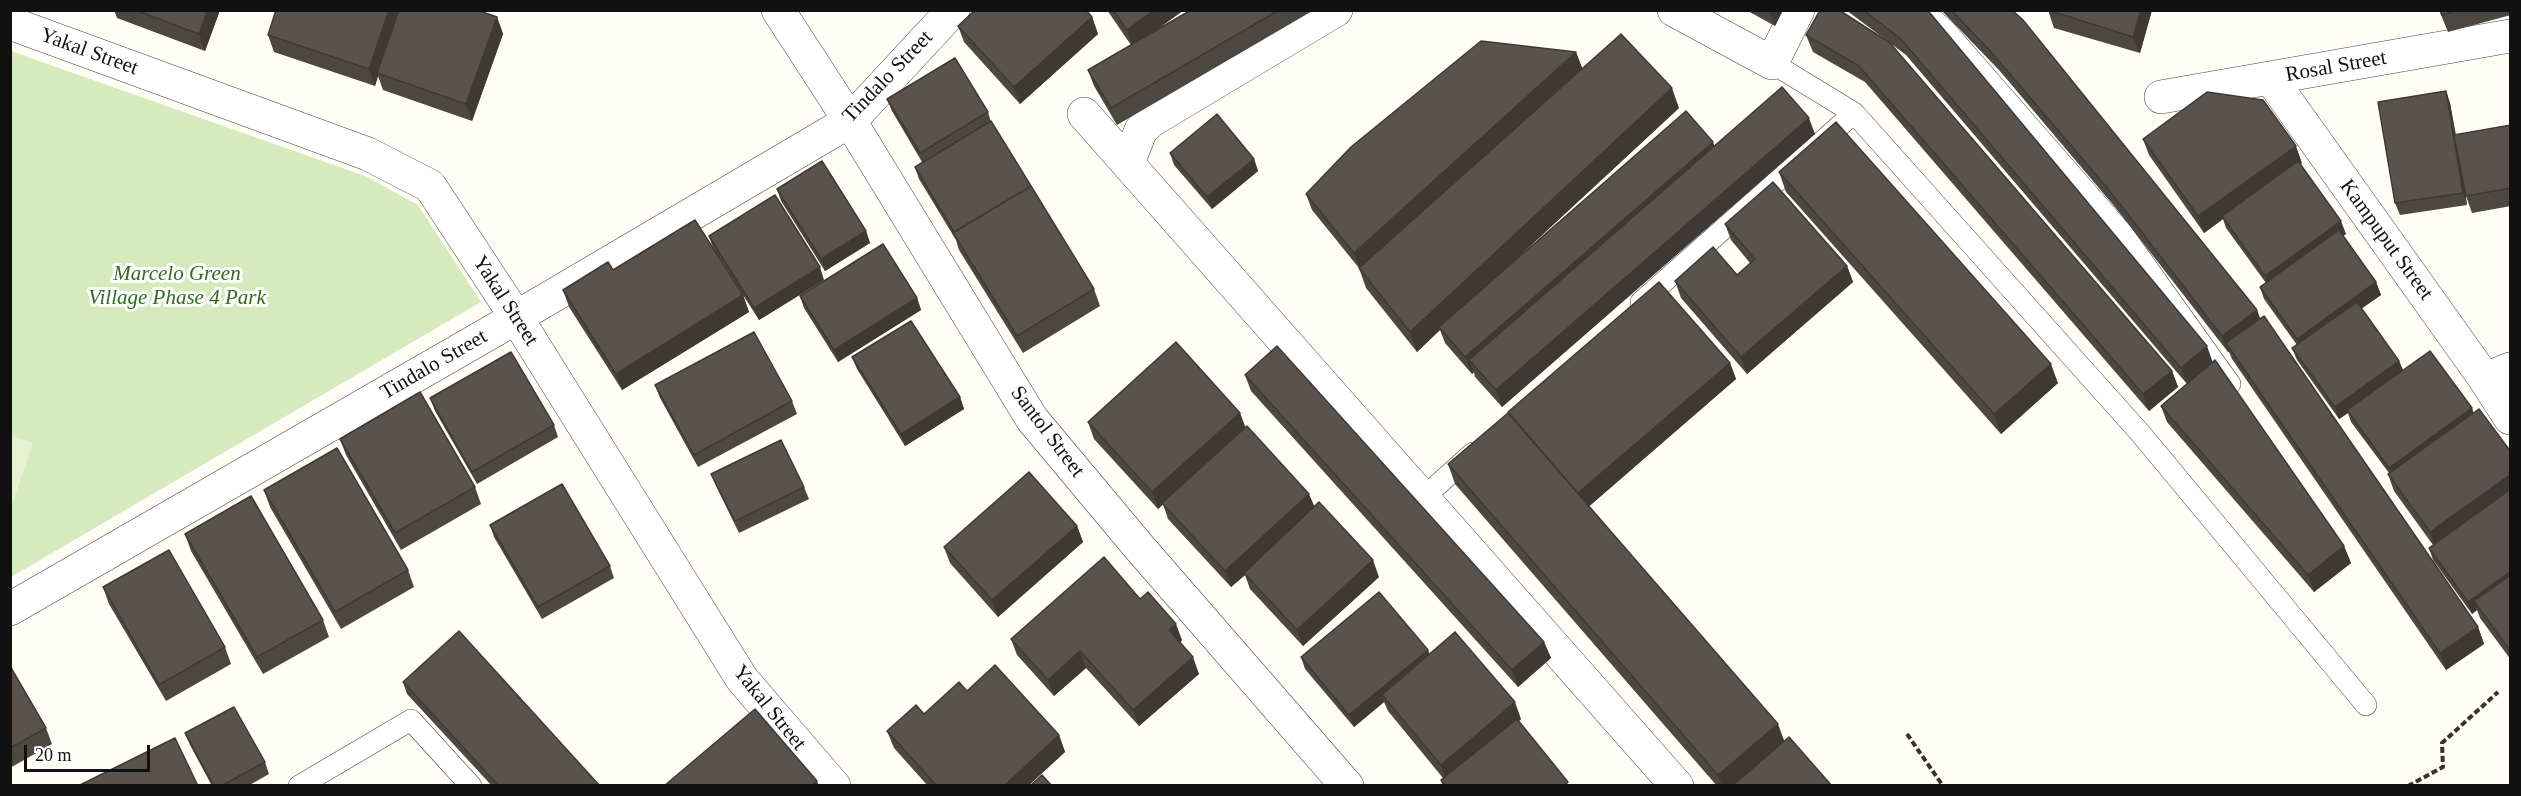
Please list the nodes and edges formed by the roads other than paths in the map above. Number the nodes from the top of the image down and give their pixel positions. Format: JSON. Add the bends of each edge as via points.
{"nodes":[{"id":1,"x":778,"y":10,"type":"edge"},
{"id":2,"x":953,"y":10,"type":"edge"},
{"id":3,"x":1336,"y":10,"type":"edge"},
{"id":4,"x":1674,"y":10,"type":"edge"},
{"id":5,"x":1798,"y":10,"type":"edge"},
{"id":6,"x":1922,"y":10,"type":"edge"},
{"id":7,"x":10,"y":23,"type":"edge"},
{"id":8,"x":2511,"y":36,"type":"edge"},
{"id":9,"x":1772,"y":63,"type":"junction"},
{"id":10,"x":2271,"y":79,"type":"junction"},
{"id":11,"x":2161,"y":97,"type":"dead end"},
{"id":12,"x":1854,"y":113,"type":"junction"},
{"id":13,"x":1084,"y":114,"type":"dead end"},
{"id":14,"x":850,"y":121,"type":"junction"},
{"id":15,"x":1128,"y":163,"type":"junction"},
{"id":16,"x":516,"y":317,"type":"junction"},
{"id":17,"x":1625,"y":317,"type":"edge"},
{"id":18,"x":2498,"y":374,"type":"edge"},
{"id":19,"x":2241,"y":400,"type":"edge"},
{"id":20,"x":2511,"y":418,"type":"edge"},
{"id":21,"x":1484,"y":442,"type":"edge"},
{"id":22,"x":1423,"y":498,"type":"junction"},
{"id":23,"x":10,"y":609,"type":"edge"},
{"id":24,"x":2366,"y":705,"type":"dead end"},
{"id":25,"x":299,"y":786,"type":"edge"},
{"id":26,"x":471,"y":786,"type":"edge"},
{"id":27,"x":834,"y":786,"type":"edge"},
{"id":28,"x":1347,"y":786,"type":"edge"},
{"id":29,"x":1677,"y":786,"type":"edge"}],
"edges":[{"from":1,"to":14,"type":"street","name":"Santol Street"},
{"from":2,"to":14,"type":"street","name":"Tindalo Street"},
{"from":3,"to":15,"type":"street","via":[[1152,120],[1141,130]]},
{"from":4,"to":9,"type":"street"},
{"from":5,"to":9,"type":"street"},
{"from":6,"to":19,"type":"lane","via":[[1945,30],[2123,234]]},
{"from":7,"to":16,"type":"street","name":"Yakal Street","via":[[368,154],[430,186]]},
{"from":8,"to":10,"type":"street","name":"Rosal Street"},
{"from":9,"to":12,"type":"lane"},
{"from":10,"to":11,"type":"street","name":"Rosal Street"},
{"from":10,"to":18,"type":"street","name":"Kampuput Street"},
{"from":12,"to":17,"type":"lane"},
{"from":12,"to":24,"type":"lane","via":[[2141,434]]},
{"from":13,"to":15,"type":"street"},
{"from":14,"to":16,"type":"street","name":"Tindalo Street"},
{"from":14,"to":28,"type":"street","name":"Santol Street","via":[[1032,419]]},
{"from":15,"to":22,"type":"street"},
{"from":16,"to":23,"type":"street","name":"Tindalo Street"},
{"from":16,"to":27,"type":"street","name":"Yakal Street","via":[[742,679]]},
{"from":18,"to":20,"type":"street","name":"Kampuput Street"},
{"from":21,"to":22,"type":"lane"},
{"from":22,"to":29,"type":"street"},
{"from":25,"to":26,"type":"lane","via":[[411,720]]}]}
